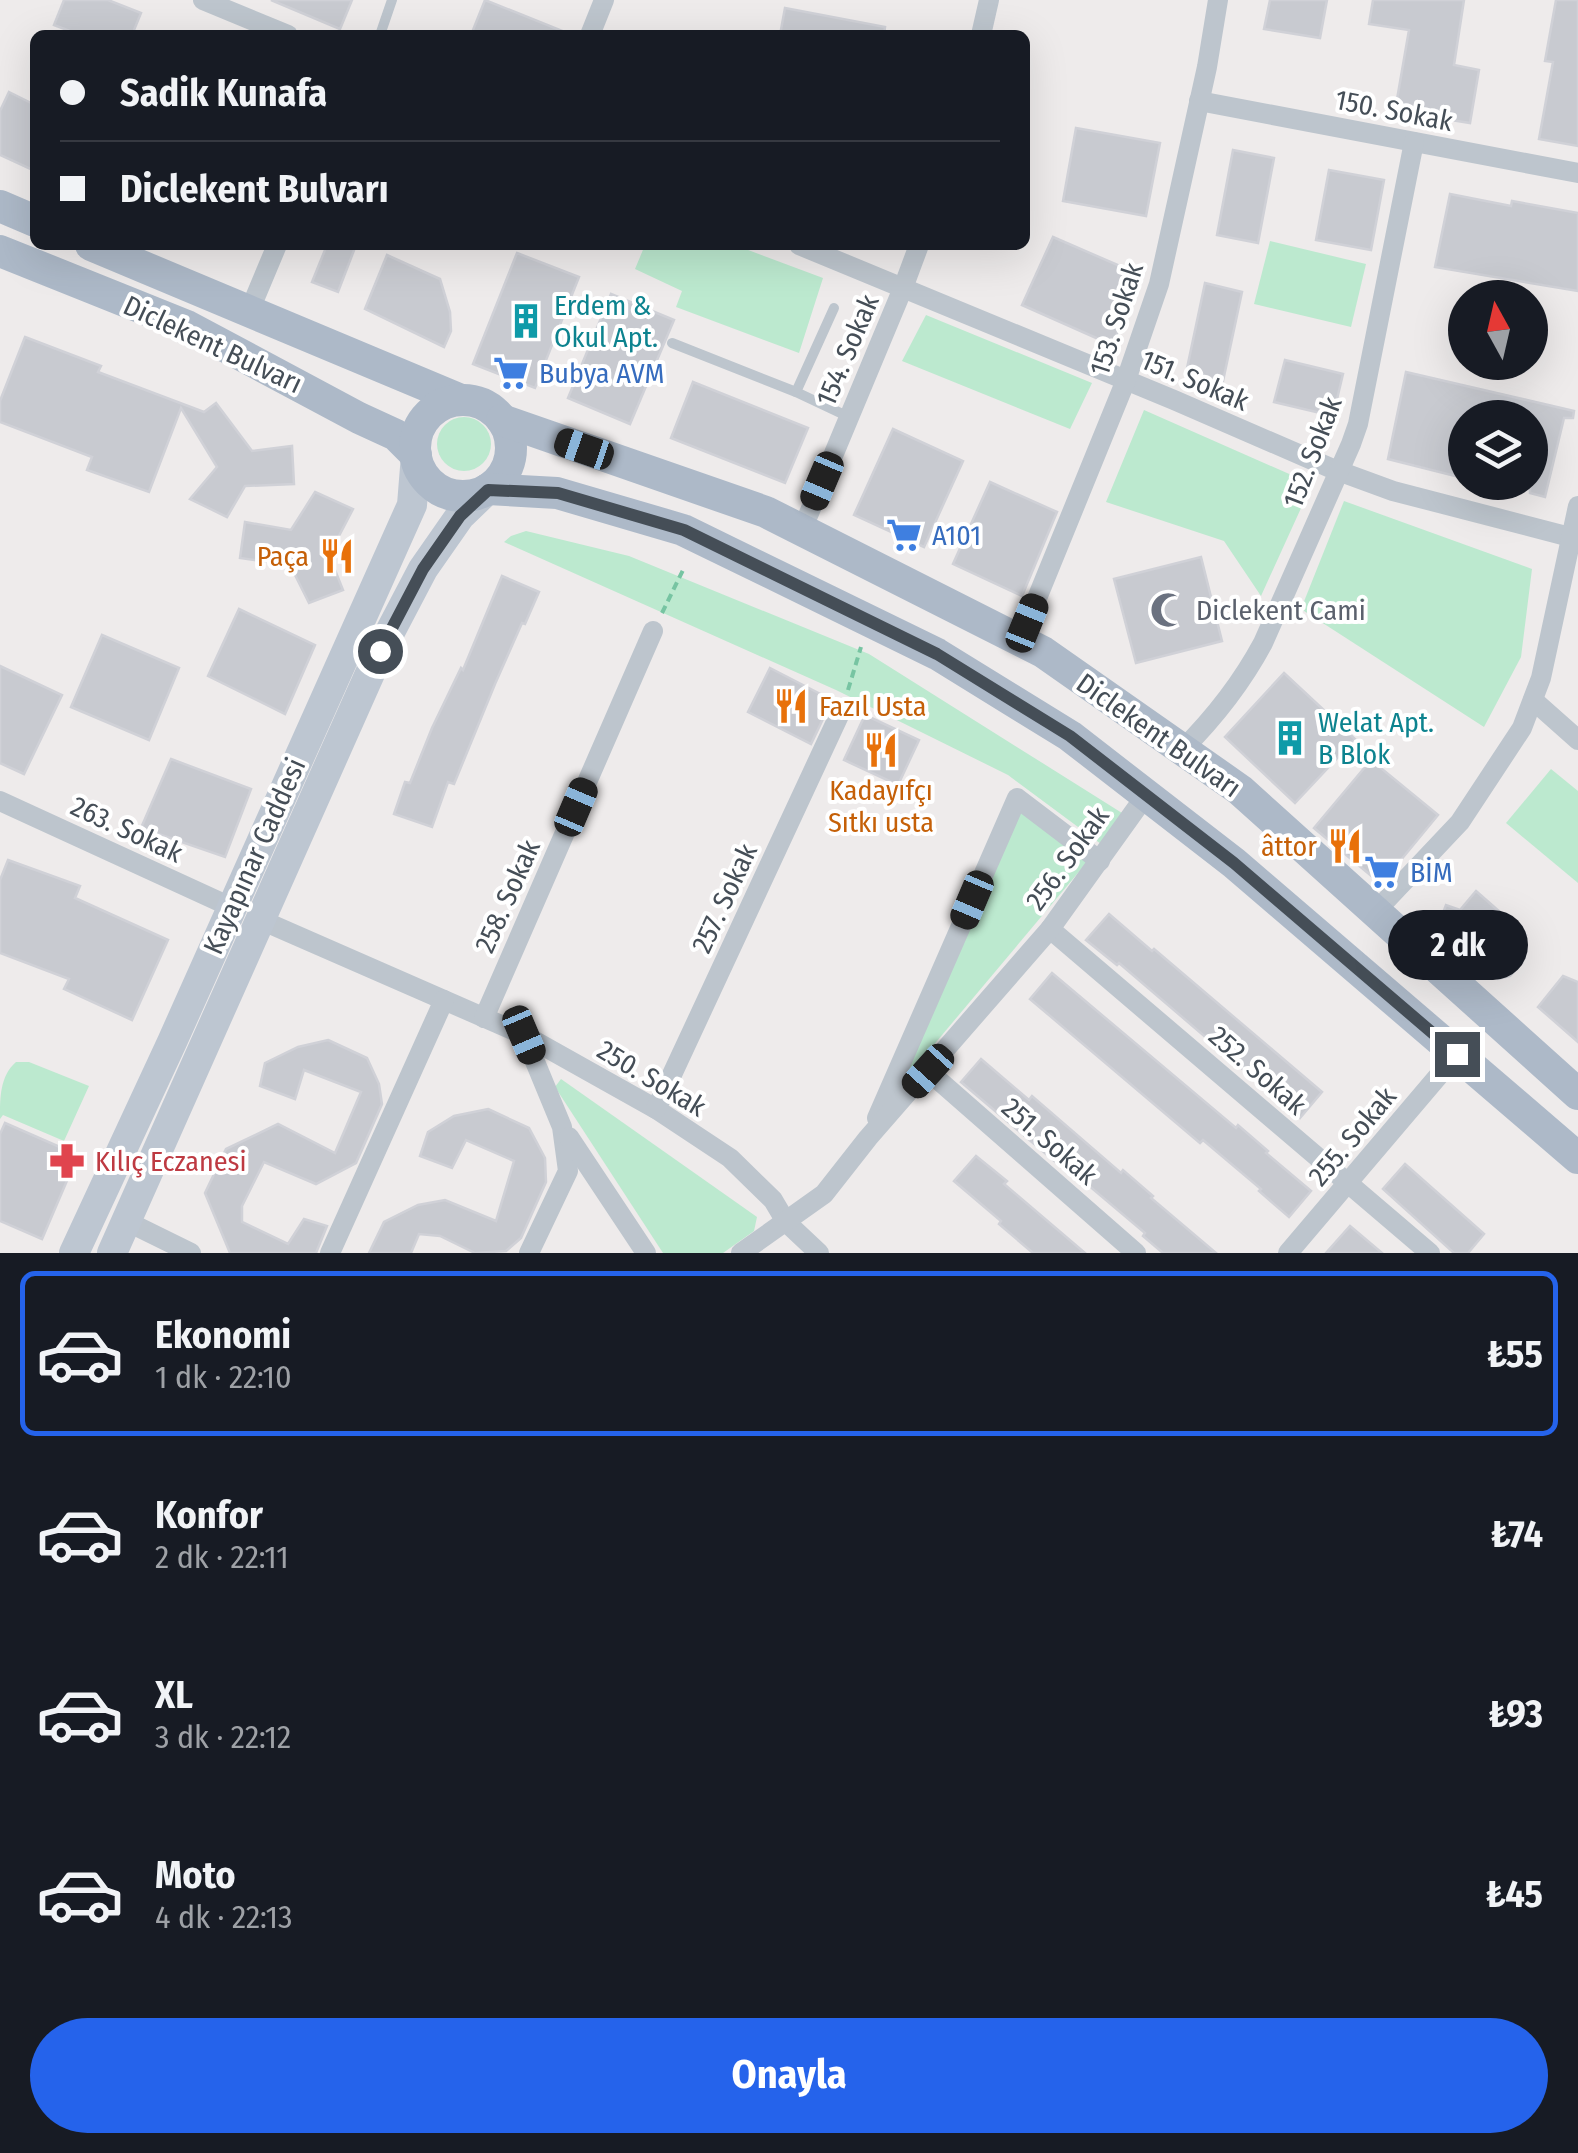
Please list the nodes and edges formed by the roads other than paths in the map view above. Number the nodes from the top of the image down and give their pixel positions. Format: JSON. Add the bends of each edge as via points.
{"nodes":[{"id":1,"x":203,"y":0,"type":"edge"},
{"id":2,"x":392,"y":0,"type":"edge"},
{"id":3,"x":604,"y":0,"type":"edge"},
{"id":4,"x":989,"y":0,"type":"edge"},
{"id":5,"x":1218,"y":0,"type":"edge"},
{"id":6,"x":276,"y":30,"type":"edge"},
{"id":7,"x":382,"y":30,"type":"edge"},
{"id":8,"x":592,"y":30,"type":"edge"},
{"id":9,"x":982,"y":30,"type":"edge"},
{"id":10,"x":1199,"y":101,"type":"junction"},
{"id":11,"x":1414,"y":142,"type":"junction"},
{"id":12,"x":1578,"y":173,"type":"edge"},
{"id":13,"x":0,"y":206,"type":"edge"},
{"id":14,"x":30,"y":219,"type":"edge"},
{"id":15,"x":0,"y":250,"type":"edge"},
{"id":16,"x":103,"y":250,"type":"edge"},
{"id":17,"x":275,"y":250,"type":"edge"},
{"id":18,"x":812,"y":250,"type":"edge"},
{"id":19,"x":916,"y":250,"type":"edge"},
{"id":20,"x":903,"y":288,"type":"junction"},
{"id":21,"x":834,"y":308,"type":"dead end"},
{"id":22,"x":248,"y":312,"type":"junction"},
{"id":23,"x":672,"y":343,"type":"dead end"},
{"id":24,"x":1126,"y":380,"type":"junction"},
{"id":25,"x":796,"y":392,"type":"junction"},
{"id":26,"x":461,"y":400,"type":"junction"},
{"id":27,"x":849,"y":417,"type":"junction"},
{"id":28,"x":502,"y":420,"type":"junction"},
{"id":29,"x":416,"y":454,"type":"junction"},
{"id":30,"x":1337,"y":471,"type":"junction"},
{"id":31,"x":488,"y":490,"type":"junction"},
{"id":32,"x":1578,"y":506,"type":"edge"},
{"id":33,"x":802,"y":530,"type":"junction"},
{"id":34,"x":1575,"y":539,"type":"edge"},
{"id":35,"x":653,"y":631,"type":"road end"},
{"id":36,"x":1020,"y":640,"type":"junction"},
{"id":37,"x":1533,"y":700,"type":"junction"},
{"id":38,"x":842,"y":709,"type":"road end"},
{"id":39,"x":1578,"y":740,"type":"edge"},
{"id":40,"x":1182,"y":750,"type":"junction"},
{"id":41,"x":1146,"y":795,"type":"junction"},
{"id":42,"x":0,"y":801,"type":"edge"},
{"id":43,"x":1100,"y":862,"type":"junction"},
{"id":44,"x":231,"y":907,"type":"junction"},
{"id":45,"x":1376,"y":912,"type":"junction"},
{"id":46,"x":261,"y":920,"type":"junction"},
{"id":47,"x":1050,"y":928,"type":"junction"},
{"id":48,"x":444,"y":1000,"type":"junction"},
{"id":49,"x":484,"y":1018,"type":"junction"},
{"id":50,"x":524,"y":1035,"type":"junction"},
{"id":51,"x":1457,"y":1054,"type":"junction"},
{"id":52,"x":928,"y":1071,"type":"junction"},
{"id":53,"x":1578,"y":1094,"type":"edge"},
{"id":54,"x":656,"y":1110,"type":"junction"},
{"id":55,"x":562,"y":1126,"type":"junction"},
{"id":56,"x":868,"y":1138,"type":"junction"},
{"id":57,"x":1578,"y":1158,"type":"edge"},
{"id":58,"x":1348,"y":1183,"type":"junction"},
{"id":59,"x":126,"y":1221,"type":"junction"},
{"id":60,"x":786,"y":1222,"type":"junction"},
{"id":61,"x":74,"y":1253,"type":"edge"},
{"id":62,"x":112,"y":1253,"type":"edge"},
{"id":63,"x":191,"y":1253,"type":"edge"},
{"id":64,"x":330,"y":1253,"type":"edge"},
{"id":65,"x":529,"y":1253,"type":"edge"},
{"id":66,"x":646,"y":1253,"type":"edge"},
{"id":67,"x":742,"y":1253,"type":"edge"},
{"id":68,"x":818,"y":1253,"type":"edge"},
{"id":69,"x":1136,"y":1253,"type":"edge"},
{"id":70,"x":1288,"y":1253,"type":"edge"},
{"id":71,"x":1430,"y":1253,"type":"edge"}],
"edges":[{"from":1,"to":6,"type":"street"},
{"from":2,"to":7,"type":"lane"},
{"from":3,"to":8,"type":"street"},
{"from":4,"to":9,"type":"street"},
{"from":5,"to":10,"type":"street","name":"153. Sokak"},
{"from":10,"to":11,"type":"street","name":"150. Sokak"},
{"from":10,"to":24,"type":"street","name":"153. Sokak","via":[[1159,284]]},
{"from":11,"to":12,"type":"street","name":"150. Sokak"},
{"from":11,"to":30,"type":"street","name":"152. Sokak","via":[[1358,424]]},
{"from":13,"to":14,"type":"main road"},
{"from":15,"to":29,"type":"main road","name":"Diclekent Bulvarı","via":[[188,326],[396,435]]},
{"from":16,"to":22,"type":"main road","name":"Diclekent Bulvarı"},
{"from":17,"to":22,"type":"street"},
{"from":18,"to":20,"type":"street","name":"151. Sokak"},
{"from":19,"to":20,"type":"street","name":"154. Sokak"},
{"from":20,"to":24,"type":"street","name":"151. Sokak"},
{"from":20,"to":27,"type":"street","name":"154. Sokak"},
{"from":21,"to":25,"type":"lane"},
{"from":22,"to":26,"type":"main road","name":"Diclekent Bulvarı"},
{"from":23,"to":25,"type":"lane"},
{"from":24,"to":30,"type":"street","name":"151. Sokak"},
{"from":24,"to":36,"type":"street","name":"153. Sokak"},
{"from":25,"to":27,"type":"lane"},
{"from":26,"to":28,"type":"main road","via":[[491,409]]},
{"from":26,"to":29,"type":"main road","via":[[432,412],[416,439]]},
{"from":27,"to":33,"type":"street","name":"154. Sokak"},
{"from":28,"to":31,"type":"main road","via":[[512,449],[501,479]]},
{"from":28,"to":33,"type":"main road","name":"Diclekent Bulvarı"},
{"from":29,"to":31,"type":"main road","via":[[420,470],[443,492],[474,496]]},
{"from":29,"to":44,"type":"main road","name":"Kayapınar Caddesi","via":[[412,505]]},
{"from":30,"to":34,"type":"street","name":"151. Sokak"},
{"from":30,"to":40,"type":"street","name":"152. Sokak","via":[[1246,674]]},
{"from":31,"to":41,"type":"main road","name":"Diclekent Bulvarı","via":[[558,493],[684,530],[937,654],[1070,736]]},
{"from":31,"to":46,"type":"main road","name":"Kayapınar Caddesi","via":[[460,516],[397,618]]},
{"from":32,"to":34,"type":"street"},
{"from":33,"to":36,"type":"main road","name":"Diclekent Bulvarı"},
{"from":34,"to":37,"type":"street"},
{"from":35,"to":49,"type":"street","name":"258. Sokak"},
{"from":36,"to":40,"type":"main road","name":"Diclekent Bulvarı"},
{"from":37,"to":39,"type":"street"},
{"from":37,"to":45,"type":"street","via":[[1460,822]]},
{"from":38,"to":54,"type":"street","name":"257. Sokak"},
{"from":40,"to":45,"type":"main road","name":"Diclekent Bulvarı","via":[[1240,790]]},
{"from":41,"to":43,"type":"street","name":"256. Sokak"},
{"from":41,"to":51,"type":"main road","name":"Diclekent Bulvarı"},
{"from":42,"to":44,"type":"street","name":"263. Sokak"},
{"from":43,"to":47,"type":"street","name":"256. Sokak"},
{"from":43,"to":56,"type":"street","via":[[1016,798]]},
{"from":44,"to":61,"type":"main road","name":"Kayapınar Caddesi"},
{"from":45,"to":53,"type":"main road","name":"Diclekent Bulvarı"},
{"from":46,"to":48,"type":"street","name":"250. Sokak"},
{"from":46,"to":59,"type":"main road","name":"Kayapınar Caddesi"},
{"from":47,"to":52,"type":"street","name":"256. Sokak"},
{"from":47,"to":58,"type":"street","name":"252. Sokak"},
{"from":48,"to":49,"type":"street","name":"250. Sokak"},
{"from":48,"to":64,"type":"street"},
{"from":49,"to":50,"type":"street","name":"250. Sokak"},
{"from":50,"to":54,"type":"street","name":"250. Sokak"},
{"from":50,"to":55,"type":"street"},
{"from":51,"to":57,"type":"main road","name":"Diclekent Bulvarı"},
{"from":51,"to":58,"type":"street","name":"255. Sokak"},
{"from":52,"to":56,"type":"street","name":"256. Sokak"},
{"from":52,"to":69,"type":"street","name":"251. Sokak"},
{"from":54,"to":60,"type":"street","name":"250. Sokak","via":[[730,1158]]},
{"from":55,"to":65,"type":"street","via":[[568,1170]]},
{"from":55,"to":66,"type":"street"},
{"from":56,"to":60,"type":"street","name":"256. Sokak","via":[[824,1194]]},
{"from":58,"to":70,"type":"street","name":"255. Sokak"},
{"from":58,"to":71,"type":"street","name":"252. Sokak"},
{"from":59,"to":62,"type":"main road","name":"Kayapınar Caddesi"},
{"from":59,"to":63,"type":"street"},
{"from":60,"to":67,"type":"street","name":"256. Sokak"},
{"from":60,"to":68,"type":"street","name":"250. Sokak"}]}
